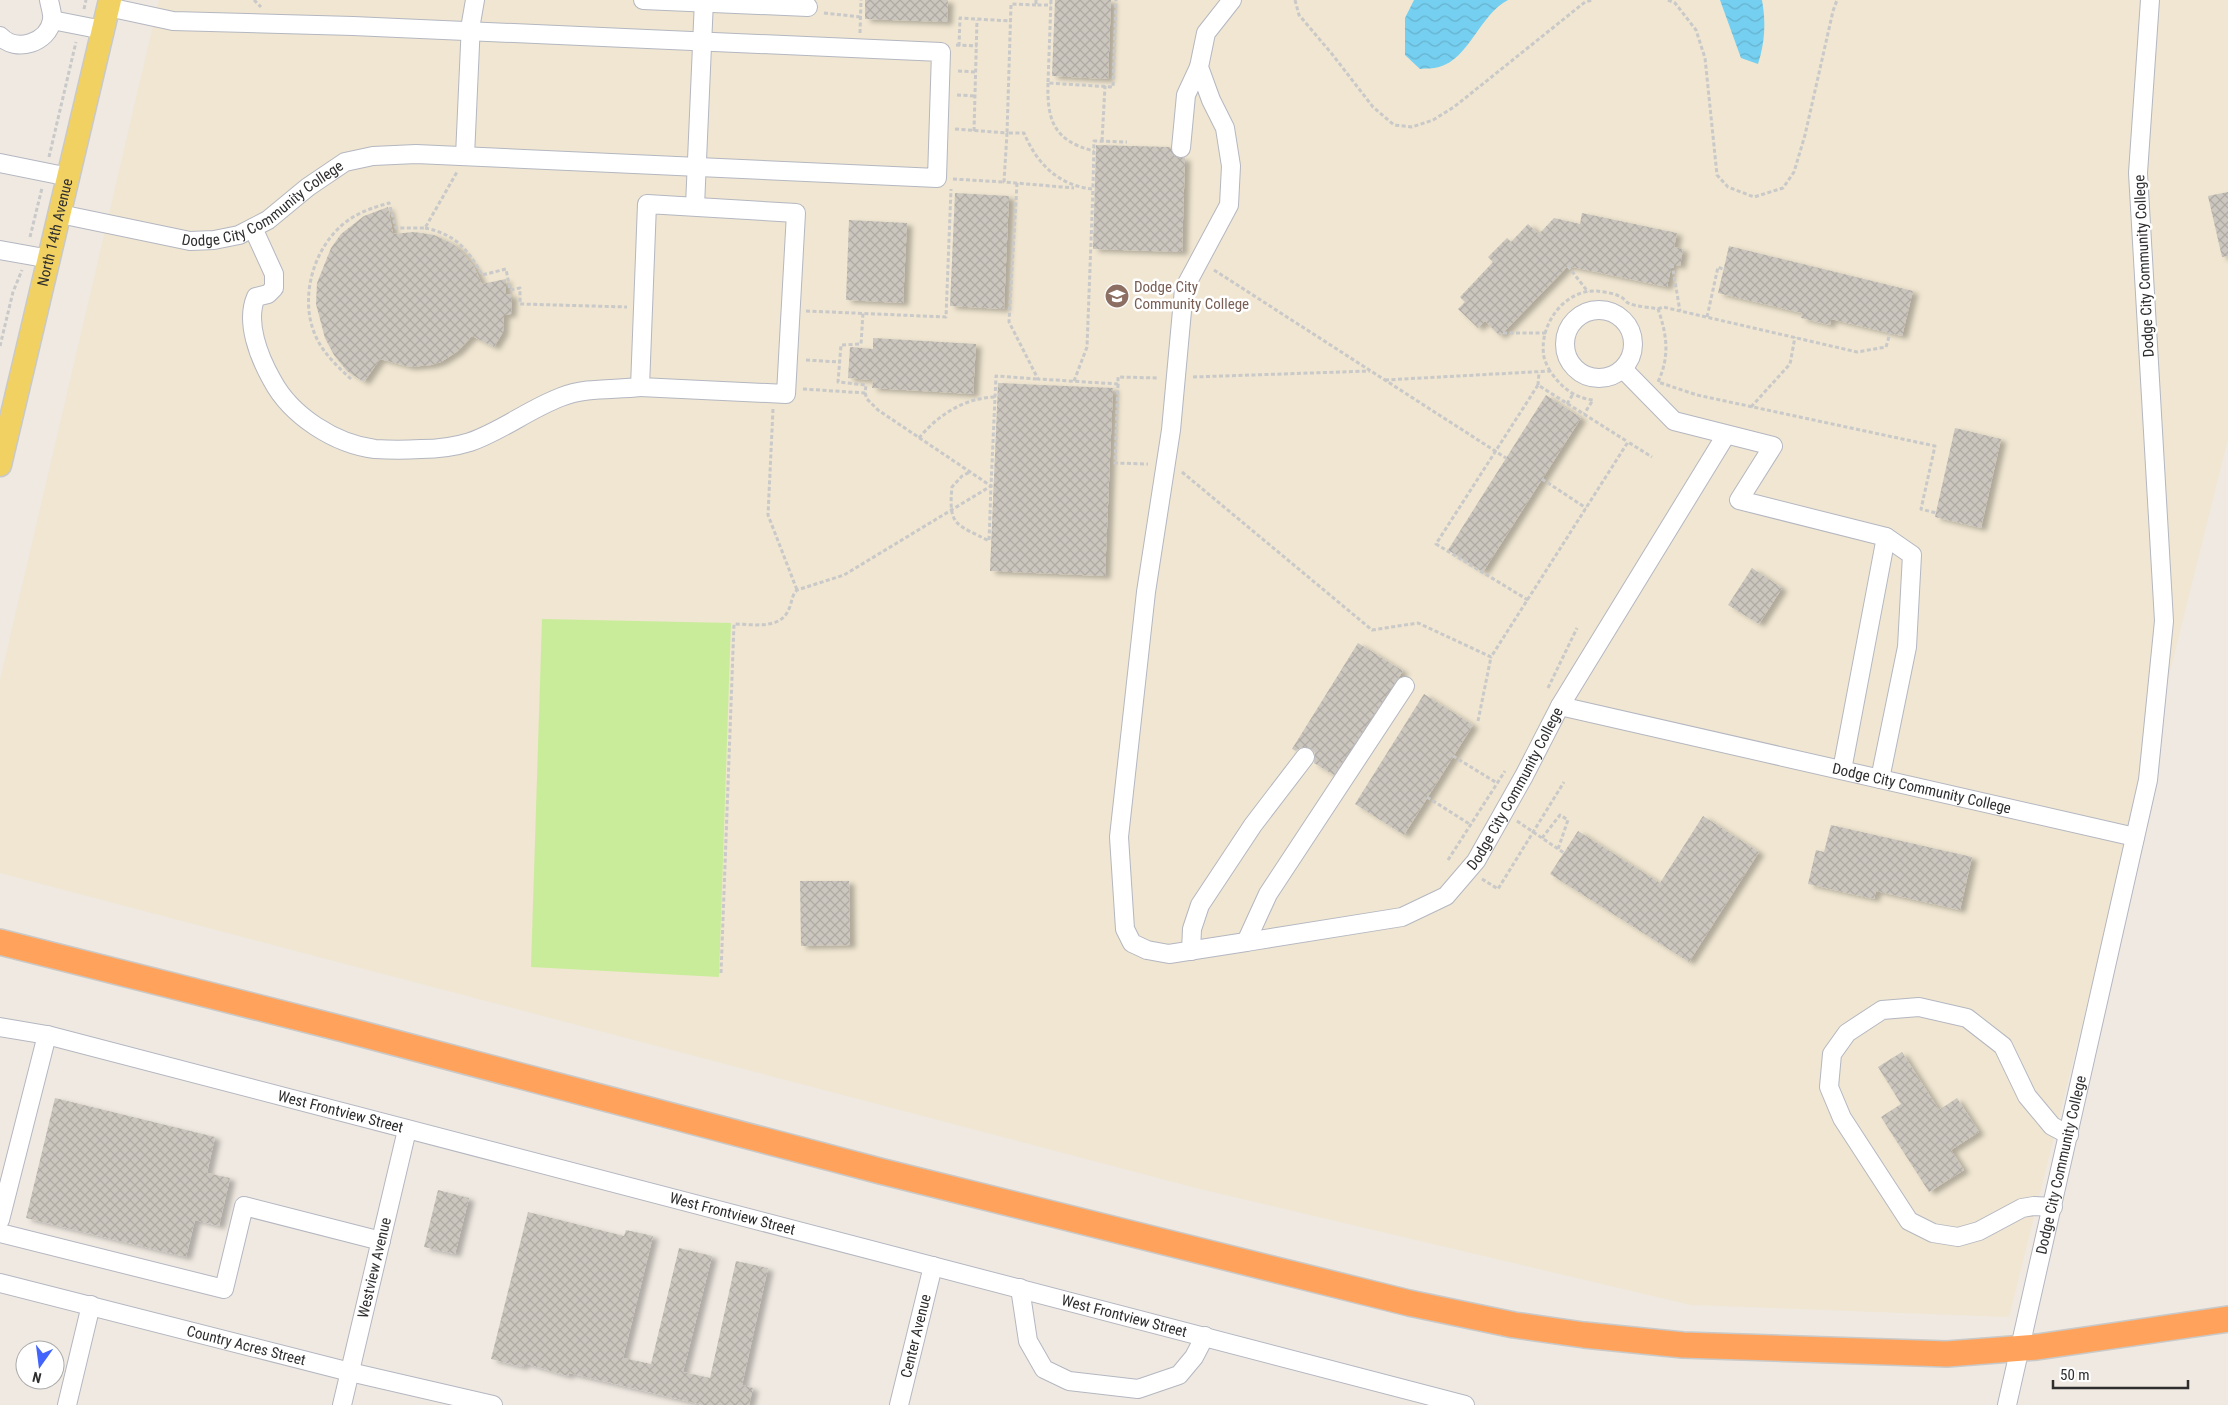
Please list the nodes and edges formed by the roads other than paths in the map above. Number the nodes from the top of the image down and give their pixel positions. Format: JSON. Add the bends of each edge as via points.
{"nodes":[{"id":1,"x":49,"y":0,"type":"edge"},
{"id":2,"x":475,"y":0,"type":"edge"},
{"id":3,"x":643,"y":0,"type":"edge"},
{"id":4,"x":1232,"y":0,"type":"edge"},
{"id":5,"x":2150,"y":0,"type":"edge"},
{"id":6,"x":704,"y":2,"type":"edge"},
{"id":7,"x":109,"y":4,"type":"edge"},
{"id":8,"x":808,"y":7,"type":"road end"},
{"id":9,"x":52,"y":20,"type":"junction"},
{"id":10,"x":103,"y":30,"type":"junction"},
{"id":11,"x":471,"y":31,"type":"junction"},
{"id":12,"x":0,"y":36,"type":"edge"},
{"id":13,"x":702,"y":41,"type":"junction"},
{"id":14,"x":1199,"y":67,"type":"junction"},
{"id":15,"x":1181,"y":148,"type":"dead end"},
{"id":16,"x":0,"y":163,"type":"edge"},
{"id":17,"x":462,"y":163,"type":"junction"},
{"id":18,"x":697,"y":167,"type":"junction"},
{"id":19,"x":69,"y":177,"type":"junction"},
{"id":20,"x":695,"y":206,"type":"junction"},
{"id":21,"x":60,"y":214,"type":"junction"},
{"id":22,"x":253,"y":228,"type":"junction"},
{"id":23,"x":0,"y":250,"type":"edge"},
{"id":24,"x":50,"y":259,"type":"junction"},
{"id":25,"x":1623,"y":369,"type":"dead end"},
{"id":26,"x":640,"y":386,"type":"junction"},
{"id":27,"x":1726,"y":435,"type":"junction"},
{"id":28,"x":0,"y":465,"type":"edge"},
{"id":29,"x":1886,"y":537,"type":"junction"},
{"id":30,"x":1405,"y":686,"type":"dead end"},
{"id":31,"x":1560,"y":706,"type":"junction"},
{"id":32,"x":1305,"y":757,"type":"dead end"},
{"id":33,"x":1842,"y":770,"type":"junction"},
{"id":34,"x":1880,"y":779,"type":"junction"},
{"id":35,"x":2135,"y":837,"type":"junction"},
{"id":36,"x":0,"y":942,"type":"edge"},
{"id":37,"x":1246,"y":942,"type":"junction"},
{"id":38,"x":1190,"y":950,"type":"junction"},
{"id":39,"x":0,"y":1027,"type":"edge"},
{"id":40,"x":47,"y":1035,"type":"junction"},
{"id":41,"x":407,"y":1130,"type":"junction"},
{"id":42,"x":2069,"y":1134,"type":"junction"},
{"id":43,"x":2053,"y":1206,"type":"junction"},
{"id":44,"x":0,"y":1220,"type":"edge"},
{"id":45,"x":0,"y":1233,"type":"edge"},
{"id":46,"x":381,"y":1241,"type":"junction"},
{"id":47,"x":933,"y":1266,"type":"junction"},
{"id":48,"x":0,"y":1283,"type":"edge"},
{"id":49,"x":1020,"y":1288,"type":"junction"},
{"id":50,"x":91,"y":1306,"type":"junction"},
{"id":51,"x":2228,"y":1319,"type":"edge"},
{"id":52,"x":1205,"y":1336,"type":"junction"},
{"id":53,"x":2020,"y":1348,"type":"junction"},
{"id":54,"x":350,"y":1372,"type":"junction"},
{"id":55,"x":1458,"y":1404,"type":"edge"},
{"id":56,"x":66,"y":1405,"type":"edge"},
{"id":57,"x":342,"y":1405,"type":"edge"},
{"id":58,"x":493,"y":1405,"type":"edge"},
{"id":59,"x":900,"y":1405,"type":"edge"},
{"id":60,"x":2007,"y":1405,"type":"edge"}],
"edges":[{"from":1,"to":9,"type":"street"},
{"from":2,"to":11,"type":"street"},
{"from":3,"to":6,"type":"street"},
{"from":4,"to":14,"type":"street","via":[[1206,34]]},
{"from":5,"to":35,"type":"street","name":"Dodge City Community College","via":[[2138,173],[2164,622],[2148,780]]},
{"from":6,"to":8,"type":"street"},
{"from":6,"to":13,"type":"street"},
{"from":7,"to":10,"type":"main road","name":"North 14th Avenue"},
{"from":7,"to":11,"type":"street","name":"Dodge City Community College","via":[[173,21]]},
{"from":9,"to":10,"type":"street"},
{"from":9,"to":12,"type":"street","via":[[43,37],[25,46],[6,42]]},
{"from":10,"to":19,"type":"main road","name":"North 14th Avenue"},
{"from":11,"to":13,"type":"street","name":"Dodge City Community College"},
{"from":11,"to":17,"type":"street"},
{"from":13,"to":18,"type":"street"},
{"from":13,"to":18,"type":"street","name":"Dodge City Community College","via":[[941,52],[937,178]]},
{"from":14,"to":15,"type":"street","via":[[1186,95]]},
{"from":14,"to":38,"type":"street","name":"Dodge City Community College","via":[[1225,128],[1231,166],[1229,205],[1184,289],[1176,378],[1146,592],[1119,837],[1125,929],[1132,943],[1169,954]]},
{"from":16,"to":19,"type":"street"},
{"from":17,"to":18,"type":"street","name":"Dodge City Community College"},
{"from":17,"to":22,"type":"street","name":"Dodge City Community College","via":[[416,154],[373,156],[345,162]]},
{"from":18,"to":20,"type":"street"},
{"from":19,"to":21,"type":"main road","name":"North 14th Avenue"},
{"from":20,"to":26,"type":"street","via":[[647,204]]},
{"from":20,"to":26,"type":"street","via":[[796,213],[788,359],[780,391]]},
{"from":21,"to":22,"type":"street","name":"Dodge City Community College","via":[[190,241],[239,235]]},
{"from":21,"to":24,"type":"main road","name":"North 14th Avenue"},
{"from":22,"to":26,"type":"street","via":[[274,274],[274,288],[268,294],[256,297],[251,309],[254,336],[266,369],[278,391],[296,410],[346,442],[405,450],[468,443],[498,431],[561,397],[593,390]]},
{"from":23,"to":24,"type":"street"},
{"from":24,"to":28,"type":"main road","name":"North 14th Avenue"},
{"from":25,"to":27,"type":"street","via":[[1674,422]]},
{"from":27,"to":29,"type":"street","via":[[1773,446],[1739,500]]},
{"from":27,"to":31,"type":"street"},
{"from":29,"to":33,"type":"street"},
{"from":29,"to":34,"type":"street","via":[[1912,554],[1907,646]]},
{"from":30,"to":37,"type":"street","via":[[1268,894]]},
{"from":31,"to":33,"type":"street","name":"Dodge City Community College"},
{"from":31,"to":37,"type":"street","name":"Dodge City Community College","via":[[1476,861],[1446,896],[1402,917]]},
{"from":32,"to":38,"type":"street","via":[[1253,825],[1200,906],[1192,929]]},
{"from":33,"to":34,"type":"street","name":"Dodge City Community College"},
{"from":34,"to":35,"type":"street","name":"Dodge City Community College"},
{"from":35,"to":42,"type":"street","name":"Dodge City Community College"},
{"from":36,"to":53,"type":"highway","via":[[353,1031],[880,1171],[1409,1303],[1514,1325],[1683,1345],[1947,1354]]},
{"from":37,"to":38,"type":"street","name":"Dodge City Community College"},
{"from":39,"to":40,"type":"street","name":"West Frontview Street"},
{"from":40,"to":41,"type":"street","name":"West Frontview Street"},
{"from":40,"to":44,"type":"street"},
{"from":41,"to":46,"type":"street","name":"Westview Avenue"},
{"from":41,"to":47,"type":"street","name":"West Frontview Street"},
{"from":42,"to":43,"type":"street","name":"Dodge City Community College"},
{"from":42,"to":43,"type":"street","via":[[2052,1126],[2027,1096],[2003,1046],[1967,1018],[1918,1007],[1882,1010],[1847,1033],[1832,1054],[1829,1087],[1842,1118],[1909,1221],[1933,1233],[1958,1237],[1979,1231],[2022,1208]]},
{"from":43,"to":53,"type":"street","name":"Dodge City Community College"},
{"from":45,"to":46,"type":"street","via":[[224,1289],[244,1206]]},
{"from":46,"to":54,"type":"street","name":"Westview Avenue"},
{"from":47,"to":49,"type":"street","name":"West Frontview Street"},
{"from":47,"to":59,"type":"street","name":"Center Avenue"},
{"from":48,"to":50,"type":"street","name":"Country Acres Street"},
{"from":49,"to":52,"type":"street","name":"West Frontview Street"},
{"from":49,"to":52,"type":"street","via":[[1028,1341],[1044,1369],[1069,1381],[1138,1389],[1178,1375],[1194,1357]]},
{"from":50,"to":54,"type":"street","name":"Country Acres Street"},
{"from":50,"to":56,"type":"street"},
{"from":51,"to":53,"type":"highway"},
{"from":52,"to":55,"type":"street","name":"West Frontview Street"},
{"from":53,"to":60,"type":"street","name":"Dodge City Community College"},
{"from":54,"to":57,"type":"street","name":"Westview Avenue"},
{"from":54,"to":58,"type":"street","name":"Country Acres Street"}]}
